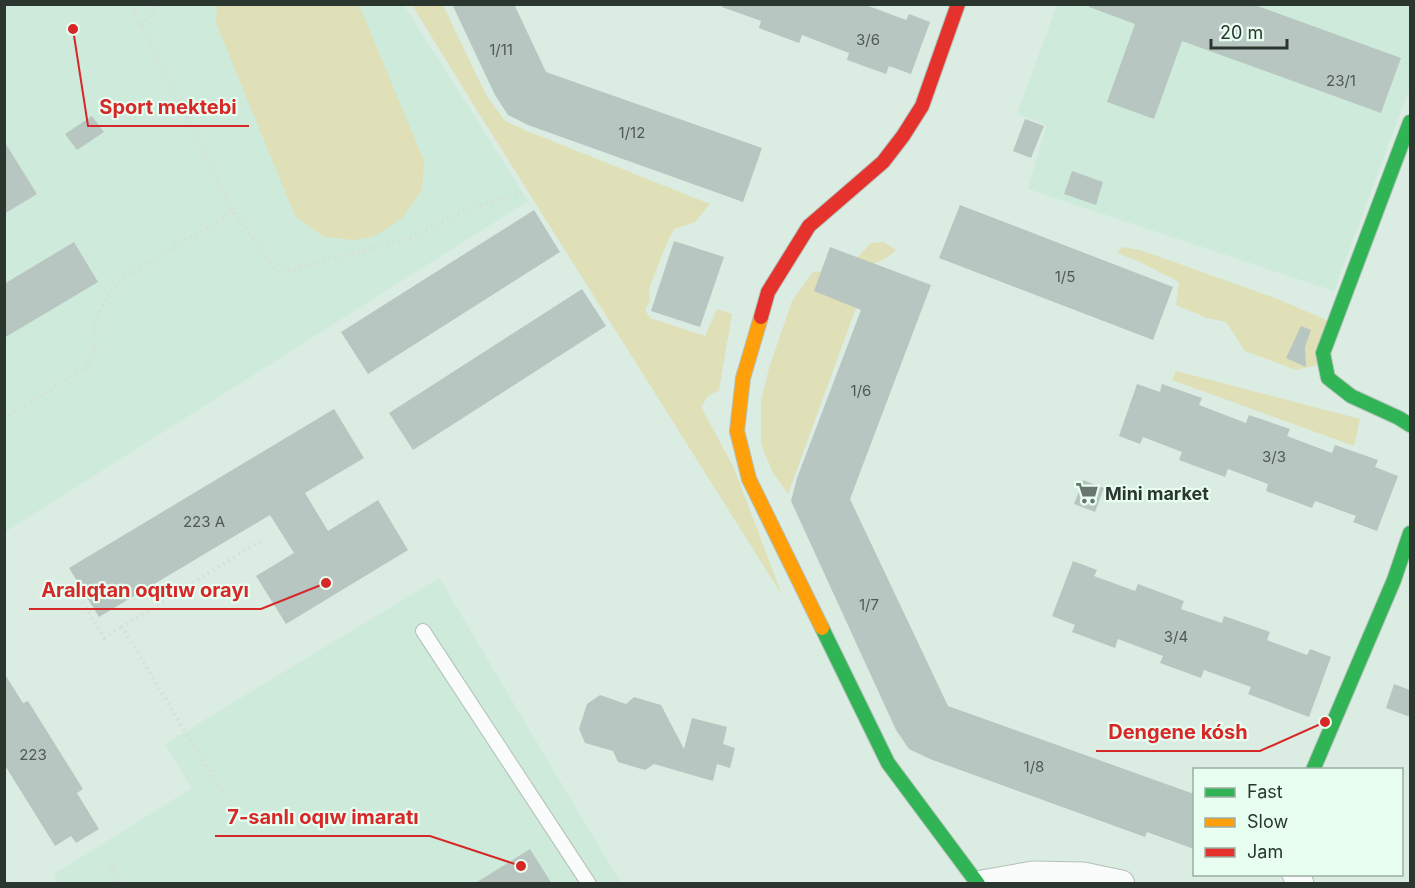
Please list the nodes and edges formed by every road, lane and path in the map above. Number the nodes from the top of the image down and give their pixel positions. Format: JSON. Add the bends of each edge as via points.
{"nodes":[{"id":1,"x":130,"y":4,"type":"edge"},
{"id":2,"x":161,"y":4,"type":"edge"},
{"id":3,"x":958,"y":4,"type":"edge"},
{"id":4,"x":140,"y":24,"type":"junction"},
{"id":5,"x":1410,"y":122,"type":"edge"},
{"id":6,"x":523,"y":193,"type":"dead end"},
{"id":7,"x":234,"y":212,"type":"junction"},
{"id":8,"x":4,"y":418,"type":"edge"},
{"id":9,"x":1410,"y":425,"type":"edge"},
{"id":10,"x":1410,"y":533,"type":"edge"},
{"id":11,"x":260,"y":541,"type":"dead end"},
{"id":12,"x":79,"y":597,"type":"dead end"},
{"id":13,"x":122,"y":627,"type":"junction"},
{"id":14,"x":423,"y":631,"type":"dead end"},
{"id":15,"x":1314,"y":768,"type":"edge"},
{"id":16,"x":225,"y":797,"type":"dead end"},
{"id":17,"x":110,"y":865,"type":"dead end"},
{"id":18,"x":122,"y":884,"type":"edge"},
{"id":19,"x":589,"y":884,"type":"edge"},
{"id":20,"x":978,"y":884,"type":"edge"},
{"id":21,"x":982,"y":884,"type":"edge"},
{"id":22,"x":1121,"y":884,"type":"edge"}],
"edges":[{"from":1,"to":4,"type":"path"},
{"from":2,"to":4,"type":"path"},
{"from":3,"to":20,"type":"street","via":[[922,106],[903,136],[883,162],[809,226],[768,292],[742,378],[737,431],[749,479],[888,763]]},
{"from":4,"to":7,"type":"path"},
{"from":5,"to":9,"type":"street","via":[[1323,353],[1328,378],[1351,396]]},
{"from":6,"to":7,"type":"path","via":[[465,210],[408,239],[278,273]]},
{"from":7,"to":8,"type":"path","via":[[124,277],[106,297],[95,322],[96,349],[86,368]]},
{"from":10,"to":15,"type":"street"},
{"from":11,"to":13,"type":"path"},
{"from":12,"to":13,"type":"path","via":[[104,638]]},
{"from":13,"to":16,"type":"path"},
{"from":14,"to":19,"type":"lane"},
{"from":17,"to":18,"type":"path"},
{"from":21,"to":22,"type":"street","via":[[1033,875],[1083,876]]}]}
